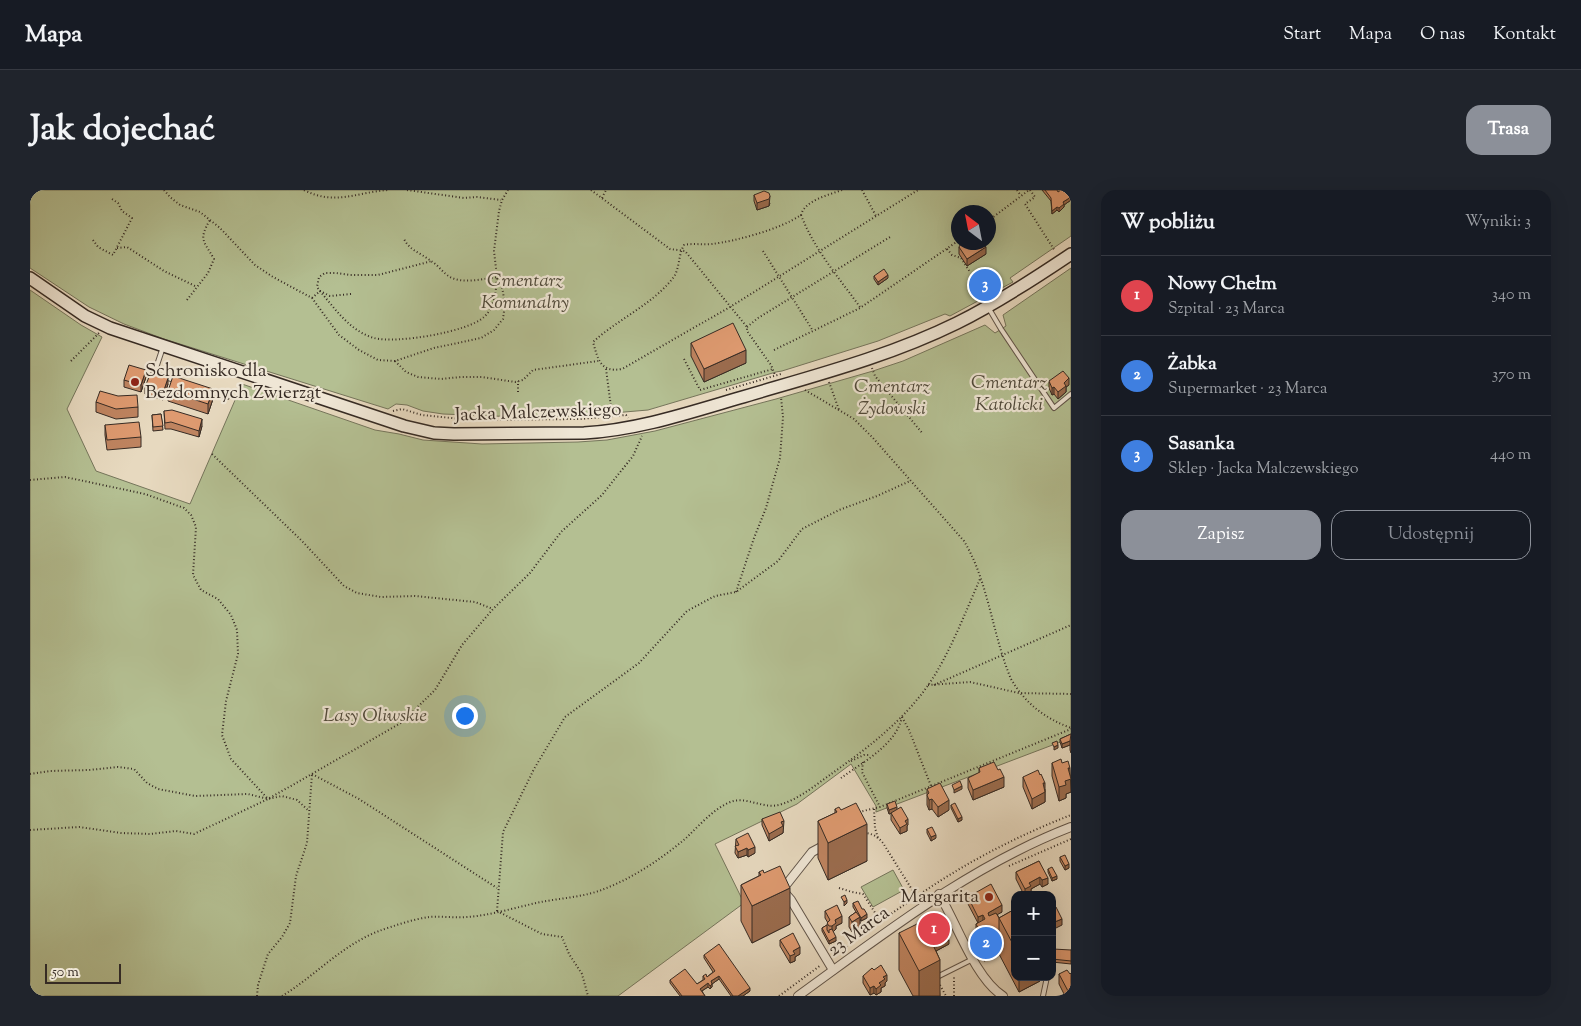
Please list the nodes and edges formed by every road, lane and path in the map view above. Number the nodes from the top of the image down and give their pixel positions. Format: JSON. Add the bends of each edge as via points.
{"nodes":[{"id":1,"x":164,"y":190,"type":"edge"},
{"id":2,"x":304,"y":190,"type":"edge"},
{"id":3,"x":388,"y":190,"type":"edge"},
{"id":4,"x":407,"y":190,"type":"edge"},
{"id":5,"x":508,"y":190,"type":"edge"},
{"id":6,"x":591,"y":190,"type":"edge"},
{"id":7,"x":606,"y":190,"type":"edge"},
{"id":8,"x":842,"y":190,"type":"edge"},
{"id":9,"x":862,"y":190,"type":"edge"},
{"id":10,"x":918,"y":190,"type":"edge"},
{"id":11,"x":1017,"y":190,"type":"edge"},
{"id":12,"x":1029,"y":190,"type":"edge"},
{"id":13,"x":1021,"y":196,"type":"junction"},
{"id":14,"x":602,"y":198,"type":"junction"},
{"id":15,"x":112,"y":199,"type":"dead end"},
{"id":16,"x":502,"y":200,"type":"junction"},
{"id":17,"x":996,"y":214,"type":"edge"},
{"id":18,"x":801,"y":215,"type":"junction"},
{"id":19,"x":876,"y":217,"type":"junction"},
{"id":20,"x":210,"y":220,"type":"junction"},
{"id":21,"x":890,"y":237,"type":"dead end"},
{"id":22,"x":404,"y":238,"type":"dead end"},
{"id":23,"x":93,"y":240,"type":"dead end"},
{"id":24,"x":951,"y":246,"type":"edge"},
{"id":25,"x":117,"y":248,"type":"junction"},
{"id":26,"x":947,"y":249,"type":"junction"},
{"id":27,"x":681,"y":250,"type":"junction"},
{"id":28,"x":763,"y":250,"type":"dead end"},
{"id":29,"x":1057,"y":250,"type":"dead end"},
{"id":30,"x":820,"y":251,"type":"junction"},
{"id":31,"x":1071,"y":254,"type":"edge"},
{"id":32,"x":432,"y":261,"type":"junction"},
{"id":33,"x":834,"y":272,"type":"junction"},
{"id":34,"x":970,"y":272,"type":"dead end"},
{"id":35,"x":497,"y":277,"type":"junction"},
{"id":36,"x":779,"y":277,"type":"junction"},
{"id":37,"x":30,"y":278,"type":"edge"},
{"id":38,"x":197,"y":287,"type":"junction"},
{"id":39,"x":320,"y":291,"type":"junction"},
{"id":40,"x":351,"y":294,"type":"dead end"},
{"id":41,"x":312,"y":298,"type":"junction"},
{"id":42,"x":792,"y":298,"type":"junction"},
{"id":43,"x":187,"y":300,"type":"dead end"},
{"id":44,"x":730,"y":307,"type":"junction"},
{"id":45,"x":988,"y":307,"type":"junction"},
{"id":46,"x":860,"y":308,"type":"junction"},
{"id":47,"x":106,"y":326,"type":"junction"},
{"id":48,"x":747,"y":327,"type":"junction"},
{"id":49,"x":813,"y":332,"type":"junction"},
{"id":50,"x":163,"y":347,"type":"junction"},
{"id":51,"x":774,"y":350,"type":"dead end"},
{"id":52,"x":684,"y":359,"type":"dead end"},
{"id":53,"x":71,"y":361,"type":"dead end"},
{"id":54,"x":395,"y":361,"type":"junction"},
{"id":55,"x":598,"y":361,"type":"junction"},
{"id":56,"x":871,"y":366,"type":"dead end"},
{"id":57,"x":606,"y":368,"type":"junction"},
{"id":58,"x":773,"y":369,"type":"junction"},
{"id":59,"x":782,"y":374,"type":"dead end"},
{"id":60,"x":775,"y":375,"type":"junction"},
{"id":61,"x":775,"y":378,"type":"dead end"},
{"id":62,"x":828,"y":380,"type":"dead end"},
{"id":63,"x":518,"y":381,"type":"junction"},
{"id":64,"x":182,"y":382,"type":"edge"},
{"id":65,"x":200,"y":388,"type":"edge"},
{"id":66,"x":803,"y":388,"type":"dead end"},
{"id":67,"x":518,"y":392,"type":"dead end"},
{"id":68,"x":721,"y":392,"type":"dead end"},
{"id":69,"x":1071,"y":394,"type":"edge"},
{"id":70,"x":781,"y":395,"type":"dead end"},
{"id":71,"x":227,"y":397,"type":"dead end"},
{"id":72,"x":611,"y":407,"type":"dead end"},
{"id":73,"x":839,"y":410,"type":"junction"},
{"id":74,"x":389,"y":413,"type":"dead end"},
{"id":75,"x":630,"y":421,"type":"dead end"},
{"id":76,"x":647,"y":424,"type":"junction"},
{"id":77,"x":923,"y":434,"type":"dead end"},
{"id":78,"x":212,"y":454,"type":"dead end"},
{"id":79,"x":30,"y":480,"type":"edge"},
{"id":80,"x":910,"y":481,"type":"junction"},
{"id":81,"x":980,"y":579,"type":"junction"},
{"id":82,"x":736,"y":592,"type":"junction"},
{"id":83,"x":493,"y":609,"type":"junction"},
{"id":84,"x":1071,"y":625,"type":"edge"},
{"id":85,"x":1002,"y":654,"type":"junction"},
{"id":86,"x":928,"y":685,"type":"junction"},
{"id":87,"x":934,"y":685,"type":"junction"},
{"id":88,"x":1019,"y":693,"type":"junction"},
{"id":89,"x":1071,"y":694,"type":"edge"},
{"id":90,"x":902,"y":717,"type":"junction"},
{"id":91,"x":1071,"y":729,"type":"edge"},
{"id":92,"x":872,"y":755,"type":"junction"},
{"id":93,"x":863,"y":762,"type":"junction"},
{"id":94,"x":847,"y":763,"type":"junction"},
{"id":95,"x":30,"y":774,"type":"edge"},
{"id":96,"x":312,"y":774,"type":"junction"},
{"id":97,"x":841,"y":778,"type":"dead end"},
{"id":98,"x":931,"y":786,"type":"junction"},
{"id":99,"x":268,"y":799,"type":"junction"},
{"id":100,"x":880,"y":807,"type":"junction"},
{"id":101,"x":874,"y":809,"type":"junction"},
{"id":102,"x":309,"y":811,"type":"junction"},
{"id":103,"x":858,"y":813,"type":"edge"},
{"id":104,"x":1071,"y":827,"type":"edge"},
{"id":105,"x":875,"y":828,"type":"junction"},
{"id":106,"x":30,"y":830,"type":"edge"},
{"id":107,"x":858,"y":833,"type":"edge"},
{"id":108,"x":870,"y":833,"type":"junction"},
{"id":109,"x":878,"y":838,"type":"junction"},
{"id":110,"x":1071,"y":838,"type":"edge"},
{"id":111,"x":830,"y":844,"type":"edge"},
{"id":112,"x":1006,"y":868,"type":"dead end"},
{"id":113,"x":839,"y":888,"type":"dead end"},
{"id":114,"x":498,"y":889,"type":"junction"},
{"id":115,"x":782,"y":890,"type":"junction"},
{"id":116,"x":774,"y":894,"type":"edge"},
{"id":117,"x":939,"y":894,"type":"junction"},
{"id":118,"x":916,"y":896,"type":"dead end"},
{"id":119,"x":497,"y":911,"type":"junction"},
{"id":120,"x":881,"y":922,"type":"dead end"},
{"id":121,"x":1000,"y":952,"type":"dead end"},
{"id":122,"x":975,"y":962,"type":"junction"},
{"id":123,"x":954,"y":969,"type":"junction"},
{"id":124,"x":833,"y":970,"type":"junction"},
{"id":125,"x":936,"y":978,"type":"joint"},
{"id":126,"x":1046,"y":981,"type":"edge"},
{"id":127,"x":257,"y":996,"type":"edge"},
{"id":128,"x":282,"y":996,"type":"edge"},
{"id":129,"x":588,"y":996,"type":"edge"},
{"id":130,"x":798,"y":996,"type":"edge"},
{"id":131,"x":946,"y":996,"type":"edge"},
{"id":132,"x":954,"y":996,"type":"edge"},
{"id":133,"x":1003,"y":996,"type":"edge"},
{"id":134,"x":1043,"y":996,"type":"edge"}],
"edges":[{"from":1,"to":20,"type":"path","via":[[180,206],[200,212]]},
{"from":2,"to":3,"type":"path","via":[[316,196],[334,198]]},
{"from":4,"to":16,"type":"path"},
{"from":5,"to":16,"type":"path"},
{"from":6,"to":14,"type":"path"},
{"from":7,"to":14,"type":"path"},
{"from":8,"to":18,"type":"path","via":[[809,204]]},
{"from":9,"to":19,"type":"path"},
{"from":10,"to":19,"type":"path"},
{"from":11,"to":13,"type":"path"},
{"from":12,"to":13,"type":"path"},
{"from":12,"to":29,"type":"path","via":[[1035,197],[1025,204]]},
{"from":13,"to":17,"type":"path"},
{"from":14,"to":27,"type":"path","via":[[670,249]]},
{"from":15,"to":25,"type":"path","via":[[132,218]]},
{"from":16,"to":35,"type":"path","via":[[494,251]]},
{"from":18,"to":27,"type":"path","via":[[734,240],[684,245]]},
{"from":18,"to":30,"type":"path"},
{"from":19,"to":30,"type":"path"},
{"from":20,"to":38,"type":"path","via":[[203,233],[203,241],[214,259]]},
{"from":20,"to":41,"type":"path","via":[[254,265]]},
{"from":21,"to":33,"type":"path"},
{"from":22,"to":32,"type":"path","via":[[412,250]]},
{"from":23,"to":25,"type":"path","via":[[98,247],[113,255]]},
{"from":24,"to":26,"type":"path"},
{"from":25,"to":38,"type":"path","via":[[126,248]]},
{"from":26,"to":34,"type":"path","via":[[952,256],[960,258]]},
{"from":26,"to":46,"type":"path"},
{"from":27,"to":44,"type":"path"},
{"from":27,"to":55,"type":"path","via":[[675,276],[661,291],[593,342]]},
{"from":28,"to":36,"type":"path"},
{"from":30,"to":33,"type":"path"},
{"from":30,"to":36,"type":"path"},
{"from":31,"to":45,"type":"main road","name":"Jacka Malczewskiego"},
{"from":32,"to":35,"type":"path","via":[[450,277],[463,281]]},
{"from":32,"to":39,"type":"path","via":[[378,275],[324,273],[319,277],[317,286]]},
{"from":33,"to":42,"type":"path"},
{"from":33,"to":46,"type":"path"},
{"from":35,"to":39,"type":"path","via":[[490,308],[484,317],[468,327],[391,341],[357,330]]},
{"from":35,"to":54,"type":"path","via":[[505,304],[503,319],[494,330],[481,338]]},
{"from":36,"to":42,"type":"path"},
{"from":36,"to":44,"type":"path"},
{"from":37,"to":47,"type":"main road","name":"Jacka Malczewskiego","via":[[85,316]]},
{"from":38,"to":43,"type":"path"},
{"from":39,"to":40,"type":"path","via":[[330,296]]},
{"from":39,"to":41,"type":"path"},
{"from":41,"to":54,"type":"path","via":[[339,335],[378,360]]},
{"from":42,"to":48,"type":"path"},
{"from":42,"to":49,"type":"path"},
{"from":44,"to":48,"type":"path"},
{"from":44,"to":57,"type":"path","via":[[622,368]]},
{"from":45,"to":69,"type":"lane","via":[[1054,408]]},
{"from":45,"to":76,"type":"main road","name":"Jacka Malczewskiego","via":[[929,336],[850,366]]},
{"from":46,"to":49,"type":"path"},
{"from":47,"to":50,"type":"main road","name":"Jacka Malczewskiego"},
{"from":47,"to":53,"type":"path"},
{"from":48,"to":58,"type":"path"},
{"from":49,"to":51,"type":"path"},
{"from":50,"to":64,"type":"lane","via":[[154,374]]},
{"from":50,"to":76,"type":"main road","name":"Jacka Malczewskiego","via":[[395,424],[434,433],[584,433]]},
{"from":52,"to":58,"type":"path","via":[[700,390]]},
{"from":54,"to":63,"type":"path","via":[[406,372],[418,377],[441,379],[462,376]]},
{"from":55,"to":57,"type":"path"},
{"from":55,"to":63,"type":"path","via":[[533,370]]},
{"from":56,"to":77,"type":"path"},
{"from":57,"to":72,"type":"path"},
{"from":58,"to":60,"type":"path"},
{"from":59,"to":60,"type":"path"},
{"from":60,"to":61,"type":"path"},
{"from":60,"to":68,"type":"path"},
{"from":62,"to":73,"type":"path"},
{"from":63,"to":67,"type":"path"},
{"from":65,"to":71,"type":"lane"},
{"from":66,"to":73,"type":"path"},
{"from":70,"to":82,"type":"path","via":[[780,458]]},
{"from":73,"to":80,"type":"path","via":[[874,438]]},
{"from":74,"to":75,"type":"path","via":[[402,409],[422,415],[471,420],[580,420],[626,415]]},
{"from":76,"to":83,"type":"path","via":[[633,456],[602,495],[561,532],[530,573]]},
{"from":78,"to":83,"type":"path","via":[[344,586],[357,593],[381,597],[415,596],[476,602]]},
{"from":79,"to":99,"type":"path","via":[[64,477],[145,494],[184,508],[191,515],[196,527],[193,575],[201,590],[218,599],[238,630],[238,654],[226,701],[222,735],[231,759]]},
{"from":80,"to":81,"type":"path","via":[[964,541]]},
{"from":80,"to":82,"type":"path","via":[[802,529],[778,561]]},
{"from":81,"to":85,"type":"path"},
{"from":81,"to":86,"type":"path"},
{"from":82,"to":114,"type":"path","via":[[715,596],[687,611],[639,663],[565,717],[534,769],[503,832]]},
{"from":83,"to":96,"type":"path","via":[[462,645],[435,690],[401,723]]},
{"from":84,"to":85,"type":"path"},
{"from":85,"to":87,"type":"path"},
{"from":85,"to":88,"type":"path","via":[[1010,679]]},
{"from":86,"to":87,"type":"path"},
{"from":86,"to":90,"type":"path"},
{"from":87,"to":88,"type":"path","via":[[970,682]]},
{"from":88,"to":89,"type":"path"},
{"from":88,"to":91,"type":"path","via":[[1042,714]]},
{"from":90,"to":92,"type":"path","via":[[888,743]]},
{"from":90,"to":94,"type":"path"},
{"from":90,"to":98,"type":"path"},
{"from":91,"to":98,"type":"path"},
{"from":92,"to":93,"type":"path"},
{"from":92,"to":94,"type":"path"},
{"from":93,"to":97,"type":"path"},
{"from":93,"to":100,"type":"path","via":[[862,772]]},
{"from":94,"to":119,"type":"path","via":[[781,805],[761,805],[746,800],[726,803],[684,839],[627,880],[601,890]]},
{"from":95,"to":99,"type":"path","via":[[118,767],[134,769],[158,789],[195,796],[248,794]]},
{"from":96,"to":99,"type":"path"},
{"from":96,"to":102,"type":"path"},
{"from":96,"to":114,"type":"path","via":[[359,799]]},
{"from":98,"to":100,"type":"path"},
{"from":99,"to":102,"type":"path","via":[[282,796],[297,800]]},
{"from":99,"to":106,"type":"path","via":[[194,834],[176,831],[122,833],[79,826]]},
{"from":100,"to":101,"type":"path"},
{"from":101,"to":103,"type":"path"},
{"from":101,"to":105,"type":"path"},
{"from":102,"to":127,"type":"path","via":[[307,842],[296,876],[290,923],[268,954]]},
{"from":104,"to":117,"type":"street","name":"23 Marca","via":[[1004,857]]},
{"from":105,"to":108,"type":"path"},
{"from":105,"to":109,"type":"path"},
{"from":107,"to":108,"type":"path"},
{"from":108,"to":109,"type":"path"},
{"from":109,"to":118,"type":"path"},
{"from":110,"to":112,"type":"path"},
{"from":111,"to":115,"type":"street","via":[[812,852]]},
{"from":113,"to":120,"type":"path","via":[[863,894]]},
{"from":114,"to":119,"type":"path"},
{"from":115,"to":116,"type":"street"},
{"from":115,"to":124,"type":"street"},
{"from":117,"to":122,"type":"street"},
{"from":117,"to":124,"type":"street","name":"23 Marca"},
{"from":119,"to":128,"type":"path","via":[[469,917],[428,918],[378,932],[324,963]]},
{"from":119,"to":129,"type":"path","via":[[542,934],[562,937],[582,974]]},
{"from":121,"to":122,"type":"path"},
{"from":122,"to":123,"type":"lane"},
{"from":122,"to":133,"type":"street","via":[[994,990]]},
{"from":123,"to":125,"type":"lane"},
{"from":123,"to":132,"type":"path"},
{"from":124,"to":130,"type":"street","name":"23 Marca"},
{"from":125,"to":131,"type":"path"},
{"from":126,"to":134,"type":"lane"}]}
